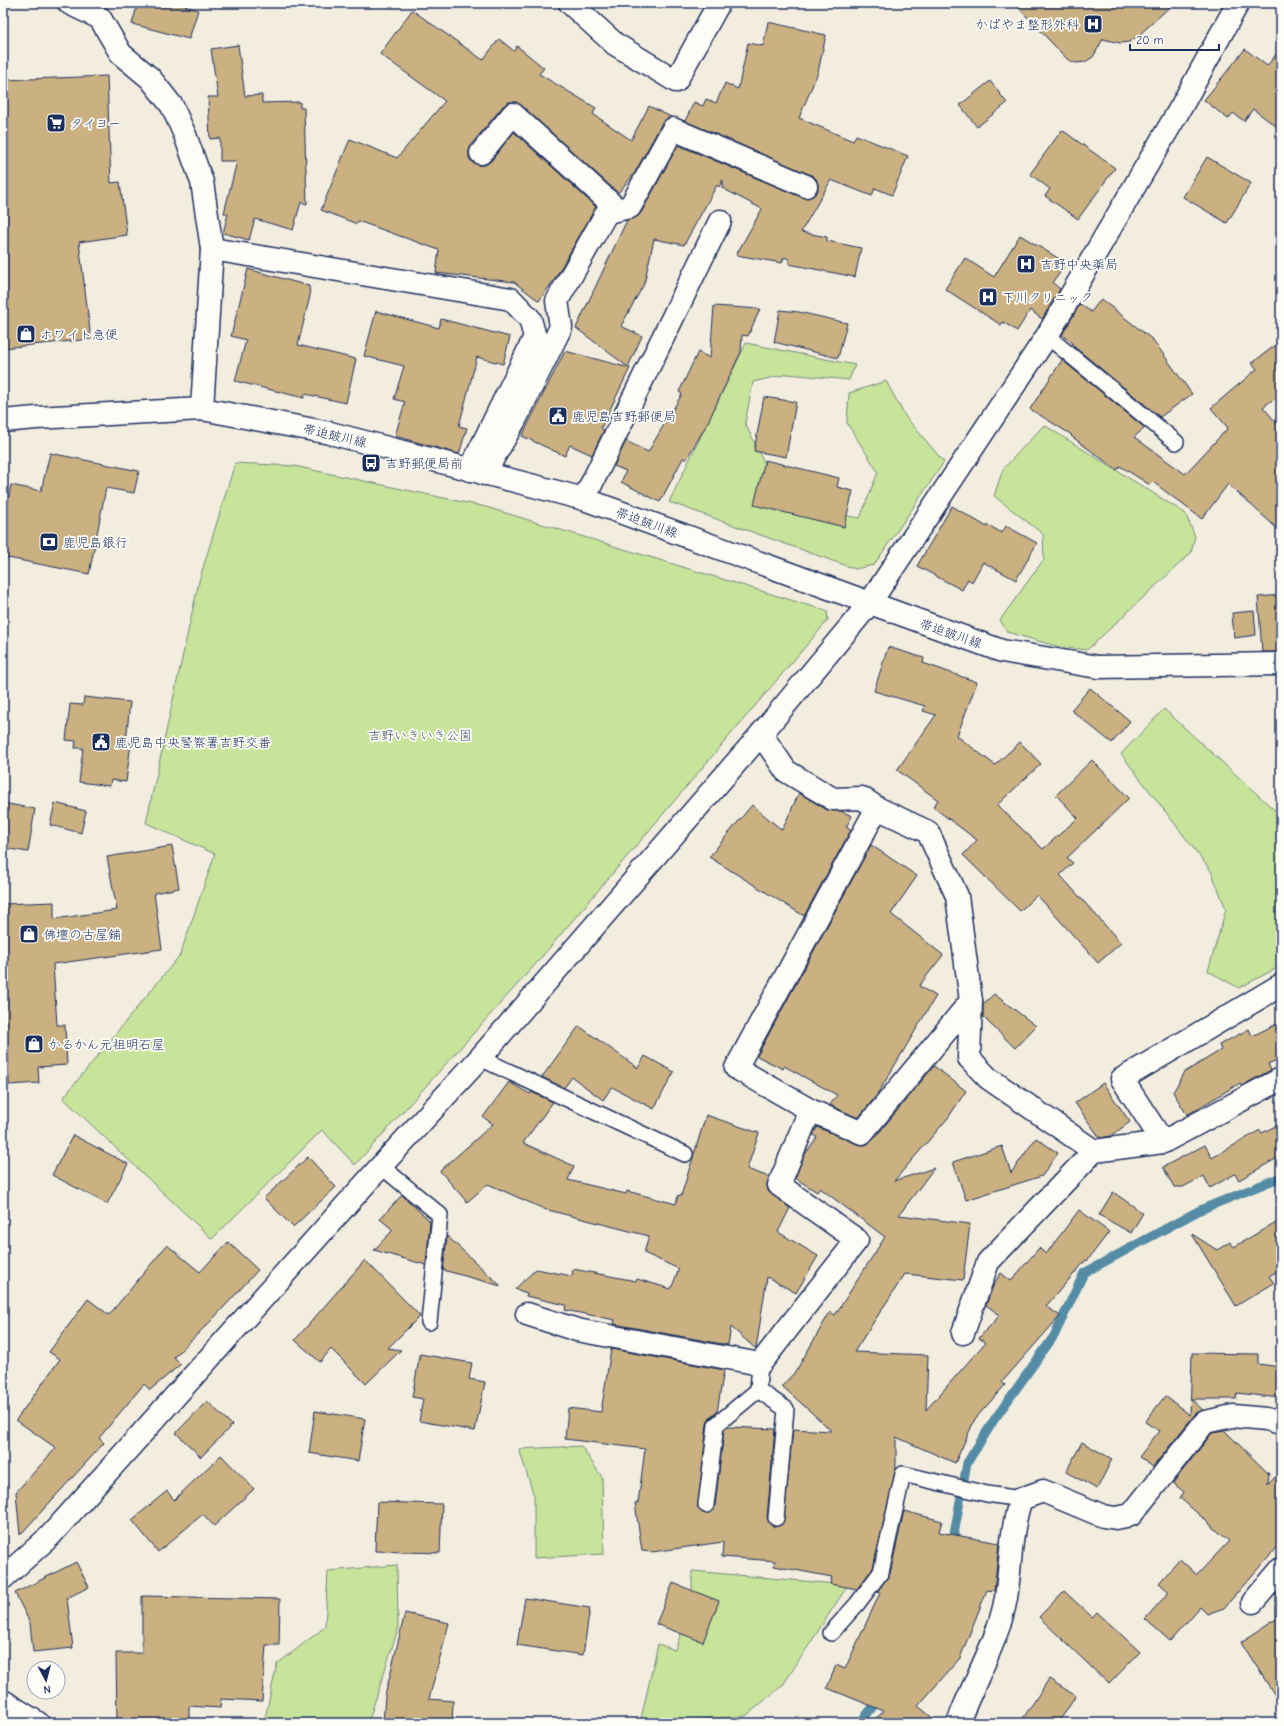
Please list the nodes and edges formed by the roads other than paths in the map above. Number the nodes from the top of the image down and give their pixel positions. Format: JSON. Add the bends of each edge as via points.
{"nodes":[{"id":1,"x":69,"y":3,"type":"edge"},
{"id":2,"x":570,"y":3,"type":"edge"},
{"id":3,"x":719,"y":3,"type":"edge"},
{"id":4,"x":1238,"y":3,"type":"edge"},
{"id":5,"x":481,"y":153,"type":"dead end"},
{"id":6,"x":806,"y":186,"type":"dead end"},
{"id":7,"x":617,"y":209,"type":"junction"},
{"id":8,"x":720,"y":220,"type":"dead end"},
{"id":9,"x":212,"y":250,"type":"junction"},
{"id":10,"x":1047,"y":336,"type":"junction"},
{"id":11,"x":202,"y":409,"type":"junction"},
{"id":12,"x":3,"y":421,"type":"edge"},
{"id":13,"x":1176,"y":442,"type":"dead end"},
{"id":14,"x":477,"y":472,"type":"junction"},
{"id":15,"x":584,"y":499,"type":"junction"},
{"id":16,"x":869,"y":604,"type":"junction"},
{"id":17,"x":1281,"y":664,"type":"edge"},
{"id":18,"x":761,"y":734,"type":"junction"},
{"id":19,"x":877,"y":808,"type":"junction"},
{"id":20,"x":1281,"y":985,"type":"edge"},
{"id":21,"x":972,"y":1001,"type":"junction"},
{"id":22,"x":480,"y":1058,"type":"junction"},
{"id":23,"x":1281,"y":1079,"type":"edge"},
{"id":24,"x":810,"y":1110,"type":"junction"},
{"id":25,"x":1163,"y":1142,"type":"junction"},
{"id":26,"x":1094,"y":1151,"type":"junction"},
{"id":27,"x":685,"y":1154,"type":"dead end"},
{"id":28,"x":381,"y":1166,"type":"junction"},
{"id":29,"x":528,"y":1314,"type":"dead end"},
{"id":30,"x":429,"y":1322,"type":"dead end"},
{"id":31,"x":963,"y":1333,"type":"dead end"},
{"id":32,"x":760,"y":1364,"type":"junction"},
{"id":33,"x":758,"y":1390,"type":"junction"},
{"id":34,"x":1281,"y":1423,"type":"edge"},
{"id":35,"x":1021,"y":1499,"type":"junction"},
{"id":36,"x":706,"y":1506,"type":"dead end"},
{"id":37,"x":776,"y":1518,"type":"dead end"},
{"id":38,"x":1281,"y":1569,"type":"edge"},
{"id":39,"x":3,"y":1578,"type":"edge"},
{"id":40,"x":1253,"y":1602,"type":"dead end"},
{"id":41,"x":831,"y":1633,"type":"dead end"},
{"id":42,"x":3,"y":1701,"type":"edge"},
{"id":43,"x":38,"y":1723,"type":"edge"},
{"id":44,"x":958,"y":1723,"type":"edge"}],
"edges":[{"from":1,"to":9,"type":"street","via":[[100,18],[121,54],[150,78],[172,106],[186,135],[202,182]]},
{"from":2,"to":3,"type":"street","via":[[615,44],[676,81]]},
{"from":4,"to":10,"type":"street","via":[[1181,107]]},
{"from":5,"to":7,"type":"street","via":[[513,114]]},
{"from":6,"to":7,"type":"street","via":[[673,129],[630,207]]},
{"from":7,"to":14,"type":"street","via":[[606,212],[557,301],[562,327],[515,420]]},
{"from":8,"to":15,"type":"street"},
{"from":9,"to":11,"type":"street"},
{"from":9,"to":14,"type":"street","via":[[511,300],[530,319],[535,337]]},
{"from":10,"to":13,"type":"lane"},
{"from":10,"to":16,"type":"street"},
{"from":11,"to":12,"type":"street","name":"帯迫皷川線"},
{"from":11,"to":14,"type":"street","name":"帯迫皷川線","via":[[330,433]]},
{"from":14,"to":15,"type":"street","name":"帯迫皷川線"},
{"from":15,"to":16,"type":"street","name":"帯迫皷川線"},
{"from":16,"to":17,"type":"street","name":"帯迫皷川線","via":[[1002,651],[1098,667]]},
{"from":16,"to":18,"type":"street"},
{"from":18,"to":19,"type":"street","via":[[786,771],[833,799],[862,798]]},
{"from":18,"to":22,"type":"street"},
{"from":19,"to":21,"type":"street","via":[[928,832],[957,896]]},
{"from":19,"to":24,"type":"street","via":[[736,1068]]},
{"from":20,"to":25,"type":"street","via":[[1122,1079]]},
{"from":21,"to":24,"type":"street","via":[[862,1132]]},
{"from":21,"to":26,"type":"street","via":[[969,1058],[988,1078]]},
{"from":22,"to":27,"type":"lane"},
{"from":22,"to":28,"type":"street"},
{"from":23,"to":25,"type":"street"},
{"from":24,"to":32,"type":"street","via":[[779,1185],[857,1240]]},
{"from":25,"to":26,"type":"street"},
{"from":26,"to":31,"type":"street","via":[[988,1262]]},
{"from":28,"to":30,"type":"lane","via":[[440,1215]]},
{"from":28,"to":39,"type":"street","via":[[50,1536]]},
{"from":29,"to":32,"type":"street","via":[[577,1330]]},
{"from":32,"to":33,"type":"lane"},
{"from":33,"to":36,"type":"lane","via":[[716,1426]]},
{"from":33,"to":37,"type":"lane","via":[[786,1409]]},
{"from":34,"to":35,"type":"street","via":[[1233,1416],[1205,1422],[1131,1515],[1116,1518],[1103,1516],[1043,1491]]},
{"from":35,"to":41,"type":"lane","via":[[987,1494],[903,1474],[881,1572]]},
{"from":35,"to":44,"type":"street","via":[[1014,1517],[1006,1599],[997,1631]]},
{"from":38,"to":40,"type":"street"},
{"from":42,"to":43,"type":"street"}]}
